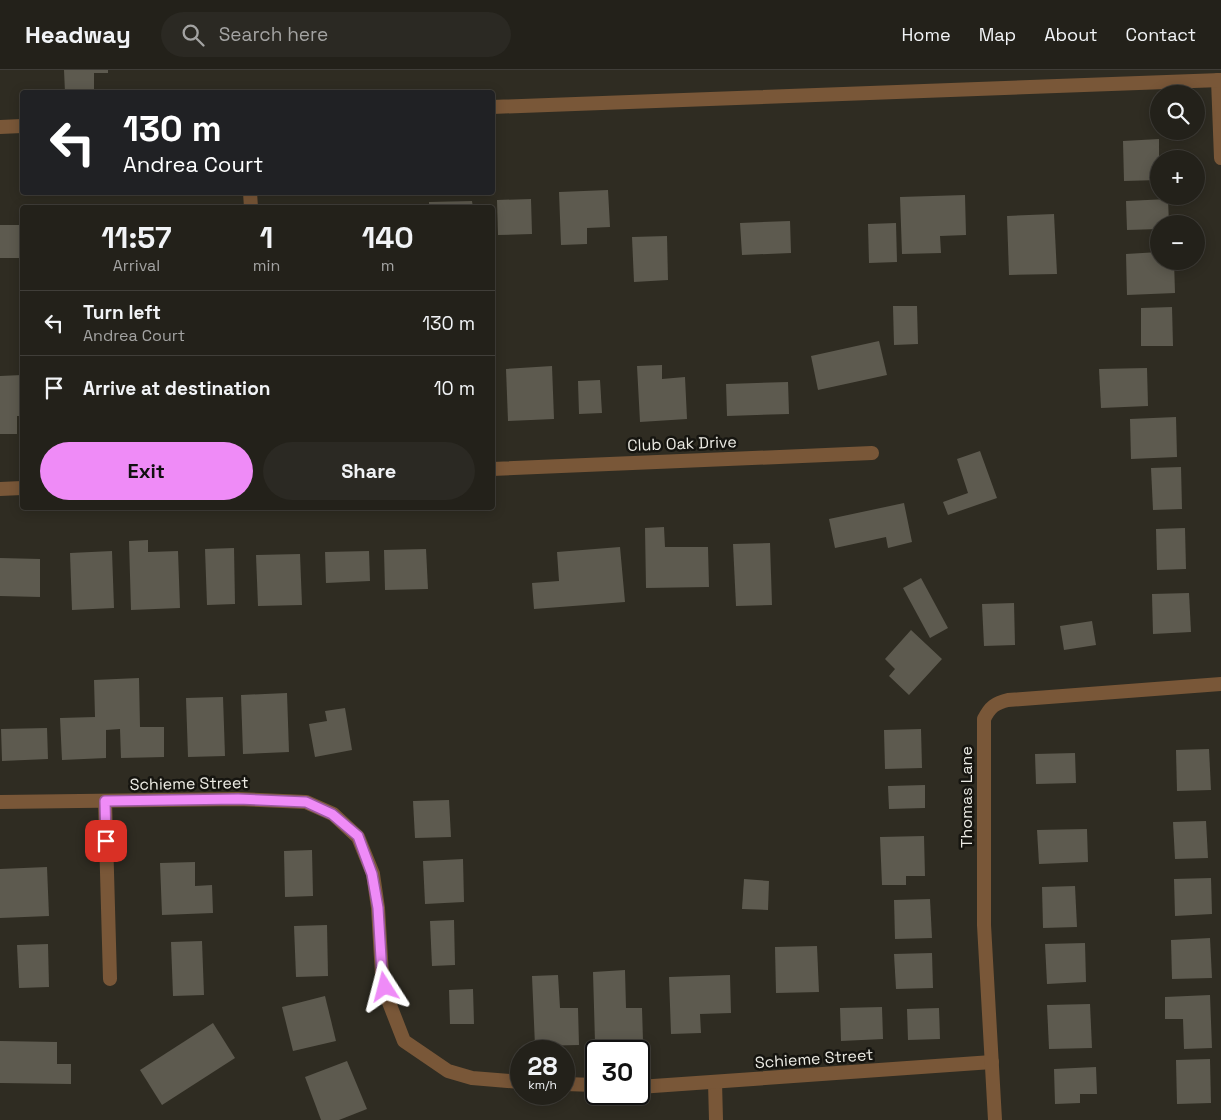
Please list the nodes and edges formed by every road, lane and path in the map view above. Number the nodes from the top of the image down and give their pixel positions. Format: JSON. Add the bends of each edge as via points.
{"nodes":[{"id":1,"x":1220,"y":80,"type":"edge"},
{"id":2,"x":495,"y":107,"type":"edge"},
{"id":3,"x":20,"y":126,"type":"edge"},
{"id":4,"x":0,"y":127,"type":"edge"},
{"id":5,"x":1221,"y":158,"type":"edge"},
{"id":6,"x":872,"y":453,"type":"dead end"},
{"id":7,"x":495,"y":469,"type":"edge"},
{"id":8,"x":20,"y":488,"type":"edge"},
{"id":9,"x":0,"y":489,"type":"edge"},
{"id":10,"x":1221,"y":684,"type":"edge"},
{"id":11,"x":105,"y":801,"type":"junction"},
{"id":12,"x":0,"y":802,"type":"edge"},
{"id":13,"x":110,"y":979,"type":"dead end"},
{"id":14,"x":992,"y":1062,"type":"junction"},
{"id":15,"x":510,"y":1081,"type":"edge"},
{"id":16,"x":715,"y":1082,"type":"junction"},
{"id":17,"x":650,"y":1086,"type":"edge"},
{"id":18,"x":716,"y":1120,"type":"edge"},
{"id":19,"x":995,"y":1120,"type":"edge"}],
"edges":[{"from":1,"to":2,"type":"street"},
{"from":1,"to":5,"type":"street"},
{"from":3,"to":4,"type":"street"},
{"from":6,"to":7,"type":"street","name":"Club Oak Drive"},
{"from":8,"to":9,"type":"street"},
{"from":10,"to":14,"type":"street","name":"Thomas Lane","via":[[1008,700],[996,703],[988,710],[984,719],[984,925]]},
{"from":11,"to":12,"type":"street","name":"Schieme Street"},
{"from":11,"to":13,"type":"street"},
{"from":11,"to":15,"type":"street","name":"Schieme Street","via":[[238,799],[306,802],[332,814],[358,836],[372,874],[378,908],[382,975],[404,1041],[448,1071],[472,1078]]},
{"from":14,"to":16,"type":"street","name":"Schieme Street"},
{"from":14,"to":19,"type":"street","name":"Thomas Lane"},
{"from":16,"to":17,"type":"street","name":"Schieme Street"},
{"from":16,"to":18,"type":"street"}]}
